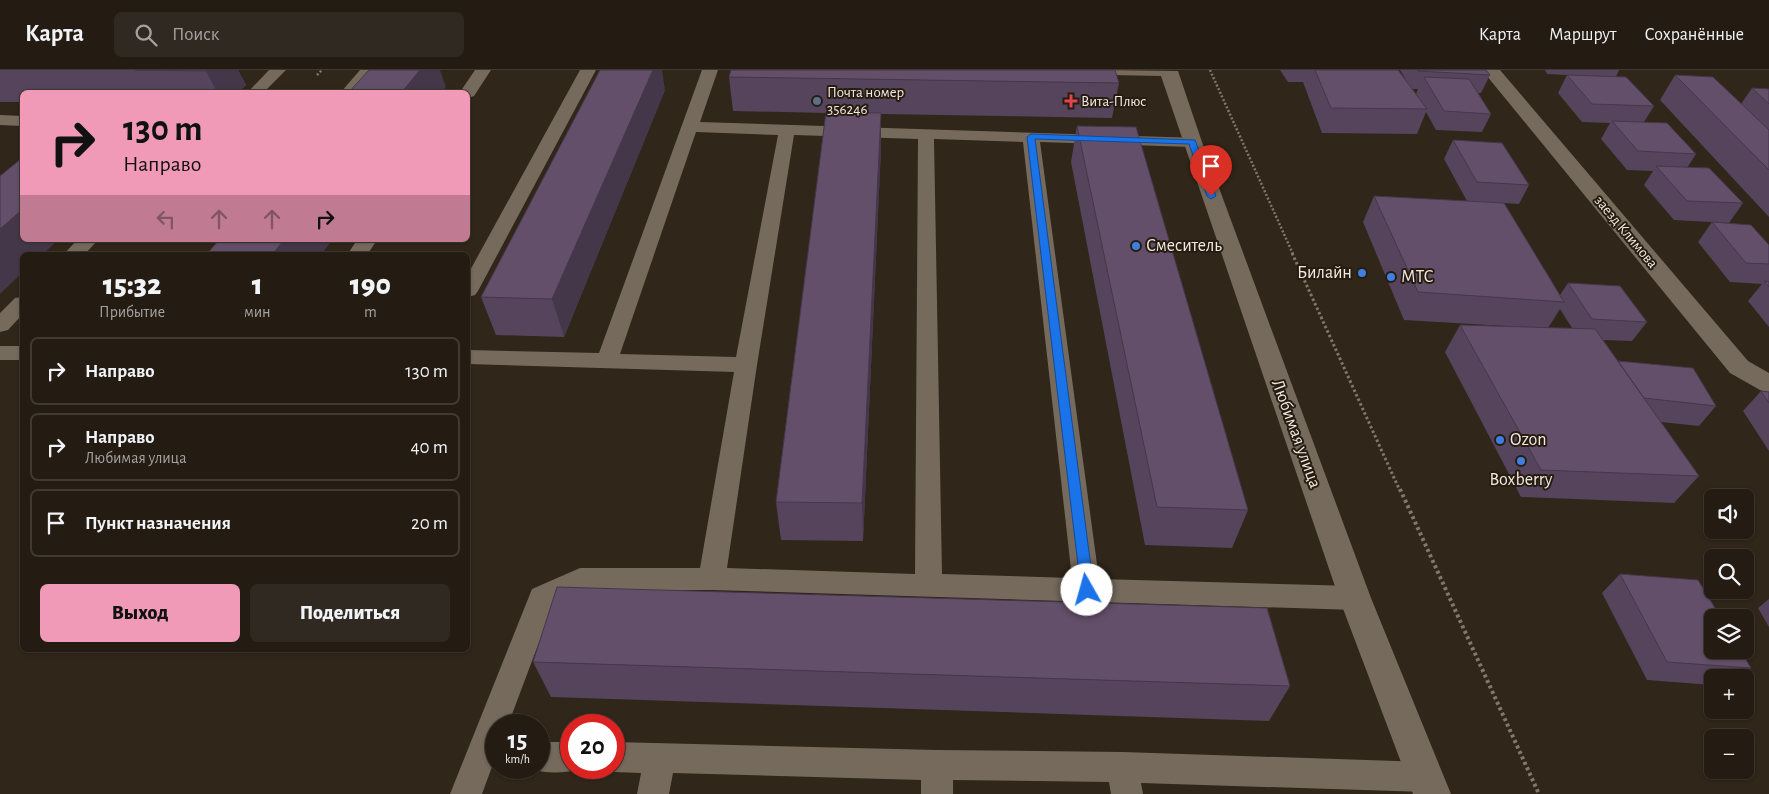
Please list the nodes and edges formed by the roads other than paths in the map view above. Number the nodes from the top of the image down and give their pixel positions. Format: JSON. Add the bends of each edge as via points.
{"nodes":[{"id":1,"x":278,"y":70,"type":"edge"},
{"id":2,"x":368,"y":70,"type":"edge"},
{"id":3,"x":483,"y":70,"type":"edge"},
{"id":4,"x":588,"y":70,"type":"edge"},
{"id":5,"x":710,"y":70,"type":"edge"},
{"id":6,"x":1110,"y":70,"type":"edge"},
{"id":7,"x":1491,"y":70,"type":"edge"},
{"id":8,"x":1169,"y":71,"type":"edge"},
{"id":9,"x":258,"y":90,"type":"edge"},
{"id":10,"x":351,"y":90,"type":"edge"},
{"id":11,"x":470,"y":90,"type":"edge"},
{"id":12,"x":0,"y":120,"type":"edge"},
{"id":13,"x":20,"y":121,"type":"edge"},
{"id":14,"x":690,"y":127,"type":"junction"},
{"id":15,"x":787,"y":130,"type":"junction"},
{"id":16,"x":926,"y":135,"type":"junction"},
{"id":17,"x":1031,"y":137,"type":"junction"},
{"id":18,"x":1192,"y":142,"type":"junction"},
{"id":19,"x":86,"y":242,"type":"edge"},
{"id":20,"x":76,"y":252,"type":"edge"},
{"id":21,"x":470,"y":287,"type":"edge"},
{"id":22,"x":20,"y":305,"type":"edge"},
{"id":23,"x":0,"y":325,"type":"edge"},
{"id":24,"x":0,"y":352,"type":"edge"},
{"id":25,"x":20,"y":353,"type":"edge"},
{"id":26,"x":470,"y":357,"type":"edge"},
{"id":27,"x":608,"y":361,"type":"junction"},
{"id":28,"x":746,"y":365,"type":"junction"},
{"id":29,"x":1769,"y":384,"type":"edge"},
{"id":30,"x":712,"y":579,"type":"junction"},
{"id":31,"x":929,"y":586,"type":"junction"},
{"id":32,"x":1087,"y":590,"type":"junction"},
{"id":33,"x":1355,"y":598,"type":"junction"},
{"id":34,"x":502,"y":714,"type":"edge"},
{"id":35,"x":625,"y":758,"type":"edge"},
{"id":36,"x":660,"y":758,"type":"junction"},
{"id":37,"x":485,"y":761,"type":"edge"},
{"id":38,"x":937,"y":780,"type":"edge"},
{"id":39,"x":1125,"y":780,"type":"edge"},
{"id":40,"x":1429,"y":786,"type":"edge"},
{"id":41,"x":466,"y":794,"type":"edge"},
{"id":42,"x":653,"y":794,"type":"edge"}],
"edges":[{"from":1,"to":9,"type":"lane"},
{"from":2,"to":10,"type":"lane"},
{"from":3,"to":11,"type":"lane"},
{"from":4,"to":21,"type":"lane"},
{"from":5,"to":14,"type":"lane"},
{"from":6,"to":8,"type":"street"},
{"from":7,"to":29,"type":"street","name":"заезд Климова","via":[[1739,367]]},
{"from":8,"to":18,"type":"street","name":"Любимая улица"},
{"from":12,"to":13,"type":"lane"},
{"from":14,"to":15,"type":"lane"},
{"from":14,"to":27,"type":"lane"},
{"from":15,"to":16,"type":"lane"},
{"from":15,"to":28,"type":"lane"},
{"from":16,"to":17,"type":"lane"},
{"from":16,"to":31,"type":"lane"},
{"from":17,"to":18,"type":"lane"},
{"from":17,"to":32,"type":"lane"},
{"from":18,"to":33,"type":"street","name":"Любимая улица"},
{"from":19,"to":20,"type":"lane"},
{"from":22,"to":23,"type":"lane"},
{"from":24,"to":25,"type":"lane"},
{"from":26,"to":27,"type":"lane"},
{"from":27,"to":28,"type":"lane"},
{"from":28,"to":30,"type":"lane"},
{"from":30,"to":31,"type":"lane"},
{"from":30,"to":34,"type":"lane","via":[[580,579],[542,597]]},
{"from":31,"to":32,"type":"lane"},
{"from":32,"to":33,"type":"lane"},
{"from":33,"to":40,"type":"street","name":"Любимая улица"},
{"from":35,"to":36,"type":"lane"},
{"from":36,"to":38,"type":"lane"},
{"from":36,"to":42,"type":"lane"},
{"from":37,"to":41,"type":"lane"},
{"from":38,"to":39,"type":"lane"},
{"from":39,"to":40,"type":"lane"}]}
